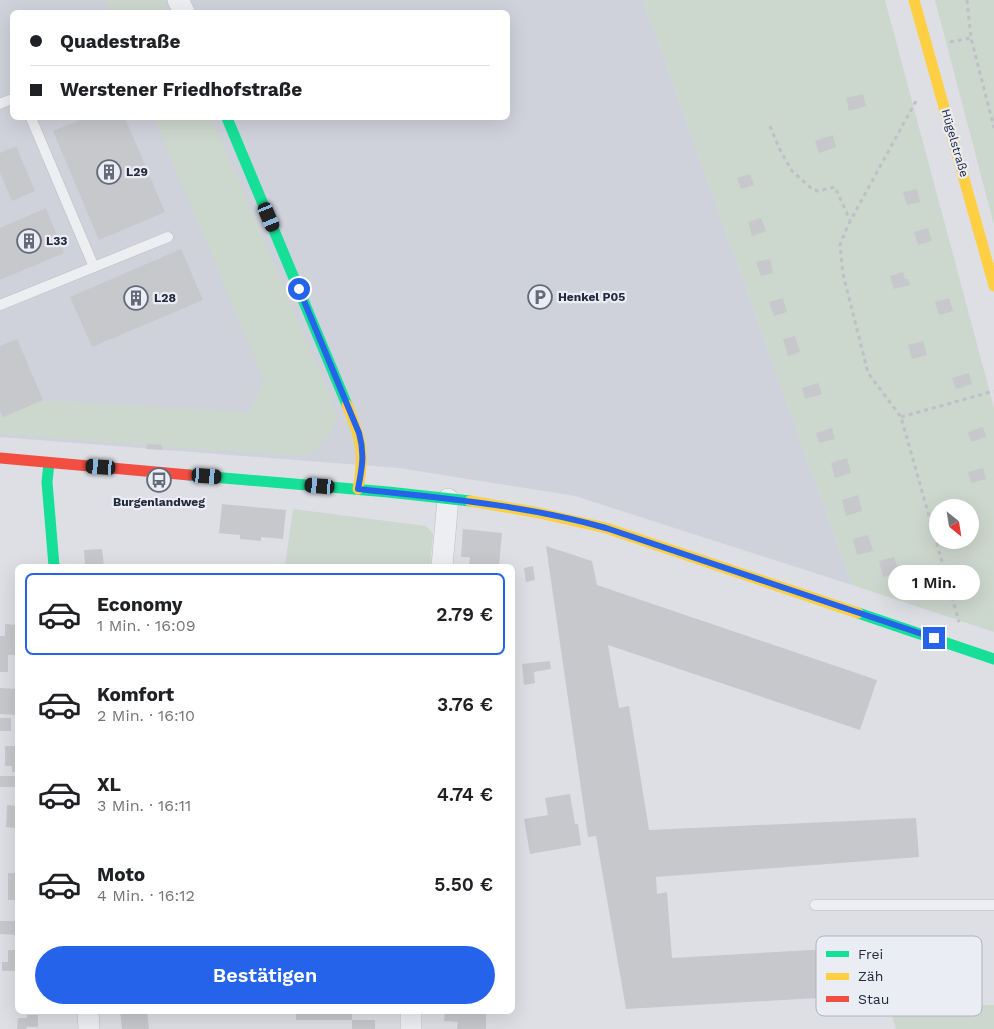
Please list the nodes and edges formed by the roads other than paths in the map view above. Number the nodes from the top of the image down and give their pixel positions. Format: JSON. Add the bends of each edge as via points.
{"nodes":[{"id":1,"x":914,"y":0,"type":"edge"},
{"id":2,"x":32,"y":120,"type":"edge"},
{"id":3,"x":228,"y":120,"type":"edge"},
{"id":4,"x":168,"y":237,"type":"dead end"},
{"id":5,"x":94,"y":267,"type":"junction"},
{"id":6,"x":994,"y":286,"type":"edge"},
{"id":7,"x":0,"y":305,"type":"edge"},
{"id":8,"x":0,"y":458,"type":"edge"},
{"id":9,"x":49,"y":463,"type":"junction"},
{"id":10,"x":358,"y":489,"type":"junction"},
{"id":11,"x":448,"y":499,"type":"junction"},
{"id":12,"x":54,"y":564,"type":"edge"},
{"id":13,"x":442,"y":564,"type":"edge"},
{"id":14,"x":994,"y":659,"type":"edge"},
{"id":15,"x":815,"y":905,"type":"dead end"},
{"id":16,"x":994,"y":905,"type":"edge"},
{"id":17,"x":88,"y":1014,"type":"edge"},
{"id":18,"x":411,"y":1014,"type":"edge"},
{"id":19,"x":89,"y":1029,"type":"edge"},
{"id":20,"x":411,"y":1029,"type":"edge"}],
"edges":[{"from":1,"to":6,"type":"street","name":"Hügelstraße"},
{"from":2,"to":5,"type":"lane"},
{"from":3,"to":10,"type":"street","via":[[359,433],[363,462]]},
{"from":4,"to":5,"type":"lane"},
{"from":5,"to":7,"type":"lane"},
{"from":8,"to":9,"type":"street"},
{"from":9,"to":10,"type":"street"},
{"from":9,"to":12,"type":"street","via":[[47,482]]},
{"from":10,"to":11,"type":"street"},
{"from":11,"to":13,"type":"street"},
{"from":11,"to":14,"type":"street","via":[[525,509],[606,528]]},
{"from":15,"to":16,"type":"lane"},
{"from":17,"to":19,"type":"street"},
{"from":18,"to":20,"type":"street"}]}
